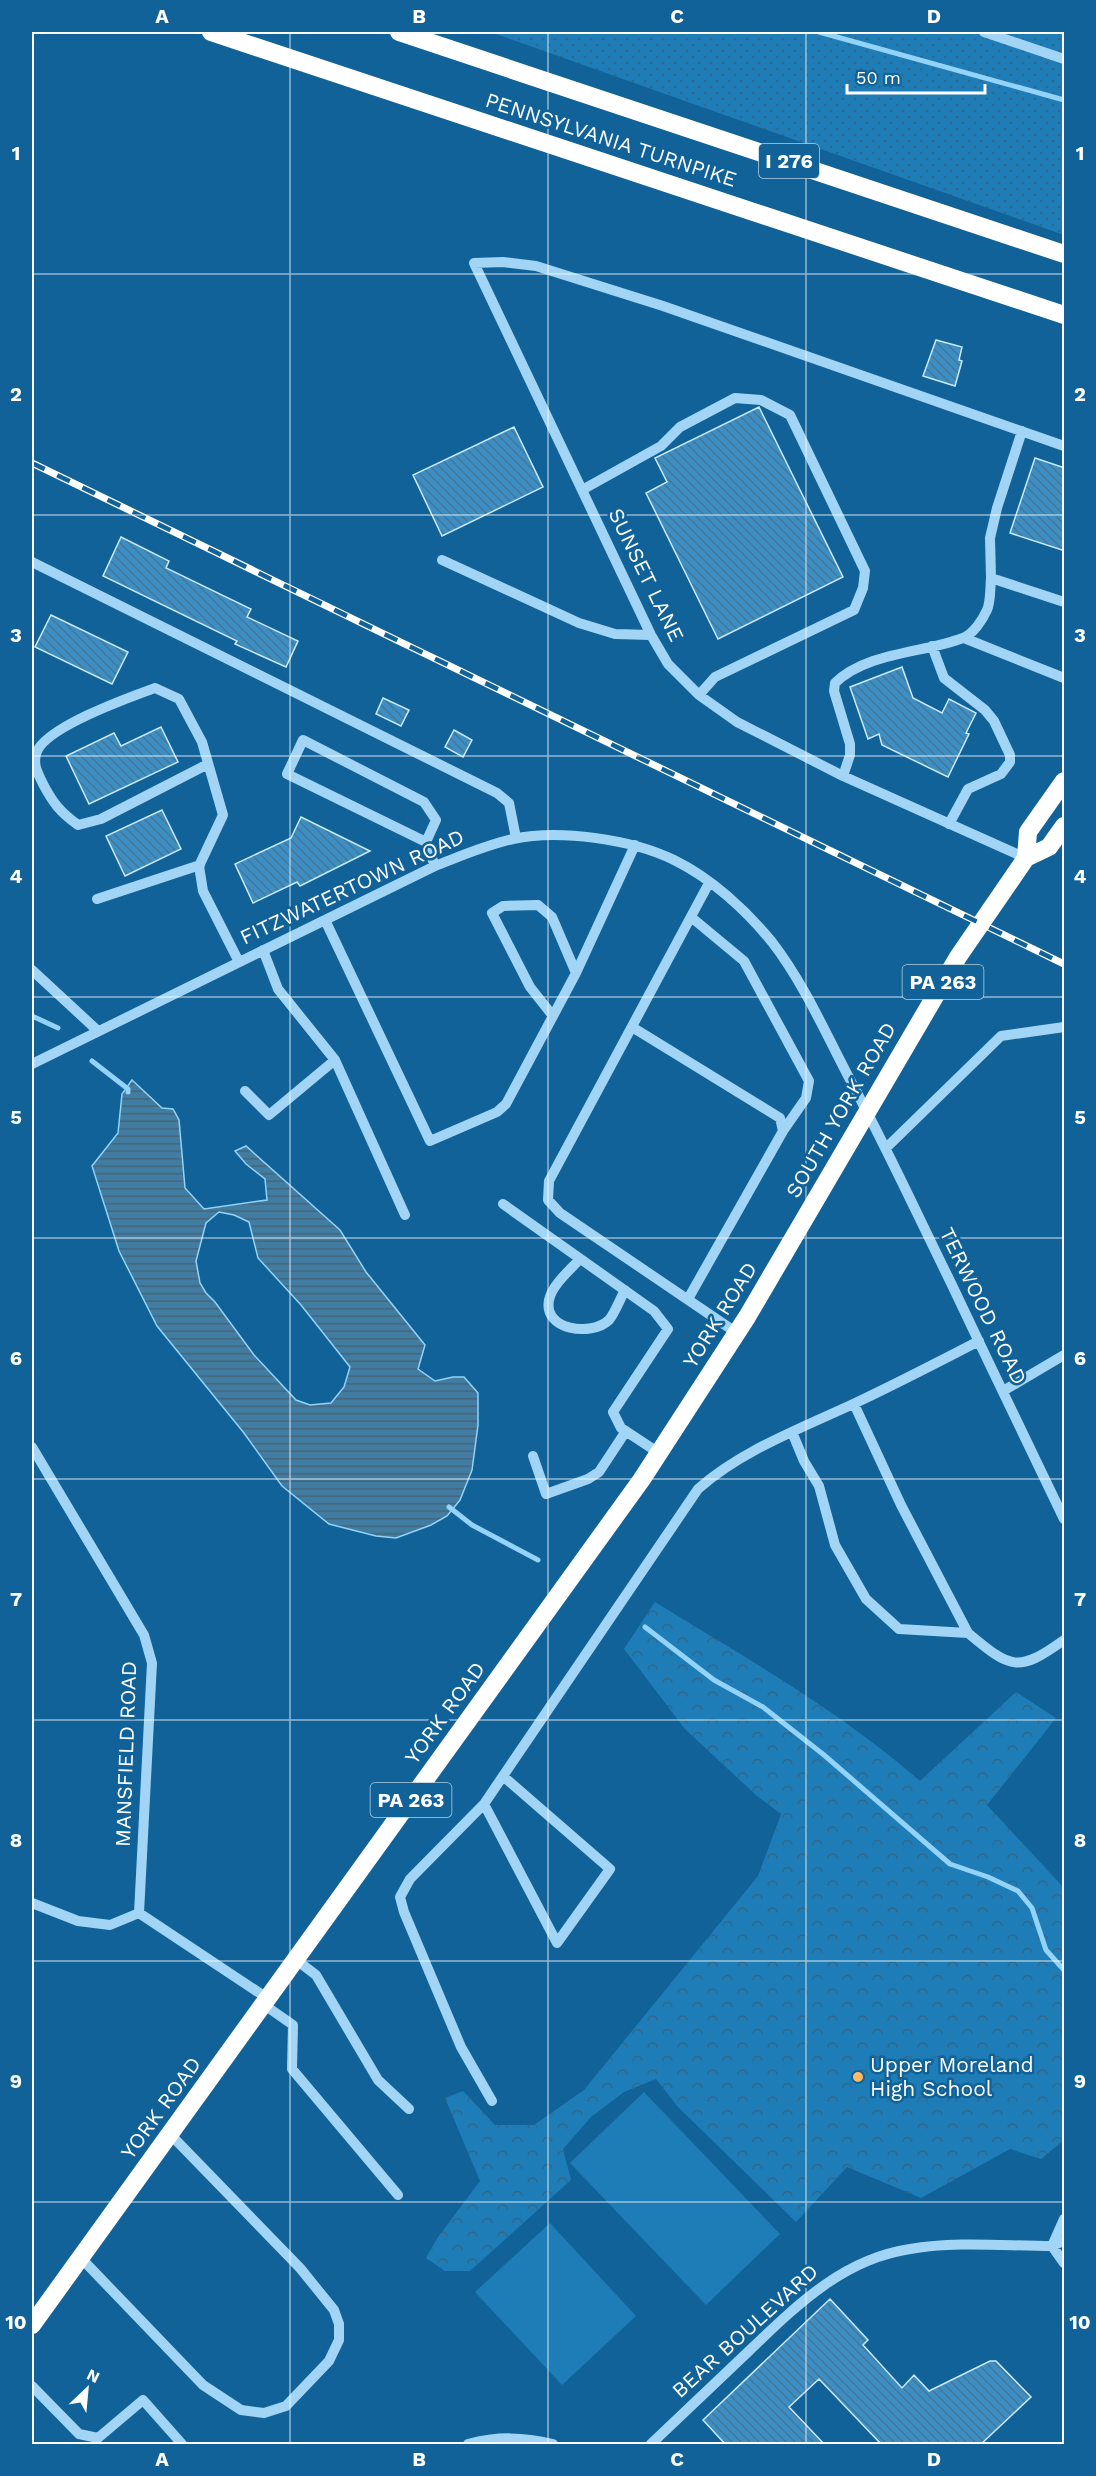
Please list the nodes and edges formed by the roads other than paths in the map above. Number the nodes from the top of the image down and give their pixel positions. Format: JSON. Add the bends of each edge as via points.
{"nodes":[{"id":1,"x":211,"y":32,"type":"edge"},
{"id":2,"x":399,"y":32,"type":"edge"},
{"id":3,"x":418,"y":32,"type":"edge"},
{"id":4,"x":984,"y":32,"type":"edge"},
{"id":5,"x":1065,"y":59,"type":"edge"},
{"id":6,"x":513,"y":68,"type":"junction"},
{"id":7,"x":1065,"y":254,"type":"edge"},
{"id":8,"x":1065,"y":315,"type":"edge"},
{"id":9,"x":1022,"y":431,"type":"junction"},
{"id":10,"x":1065,"y":446,"type":"edge"},
{"id":11,"x":582,"y":490,"type":"junction"},
{"id":12,"x":442,"y":560,"type":"dead end"},
{"id":13,"x":32,"y":562,"type":"edge"},
{"id":14,"x":991,"y":578,"type":"junction"},
{"id":15,"x":1065,"y":602,"type":"edge"},
{"id":16,"x":651,"y":634,"type":"junction"},
{"id":17,"x":964,"y":638,"type":"junction"},
{"id":18,"x":932,"y":646,"type":"junction"},
{"id":19,"x":1065,"y":678,"type":"edge"},
{"id":20,"x":699,"y":695,"type":"junction"},
{"id":21,"x":208,"y":764,"type":"junction"},
{"id":22,"x":843,"y":776,"type":"junction"},
{"id":23,"x":1065,"y":781,"type":"edge"},
{"id":24,"x":949,"y":824,"type":"junction"},
{"id":25,"x":1065,"y":825,"type":"edge"},
{"id":26,"x":516,"y":838,"type":"junction"},
{"id":27,"x":426,"y":842,"type":"junction"},
{"id":28,"x":635,"y":845,"type":"junction"},
{"id":29,"x":1026,"y":858,"type":"junction"},
{"id":30,"x":200,"y":865,"type":"junction"},
{"id":31,"x":435,"y":866,"type":"junction"},
{"id":32,"x":709,"y":883,"type":"junction"},
{"id":33,"x":97,"y":899,"type":"dead end"},
{"id":34,"x":691,"y":917,"type":"junction"},
{"id":35,"x":325,"y":920,"type":"junction"},
{"id":36,"x":263,"y":950,"type":"junction"},
{"id":37,"x":239,"y":962,"type":"junction"},
{"id":38,"x":32,"y":970,"type":"edge"},
{"id":39,"x":576,"y":973,"type":"junction"},
{"id":40,"x":553,"y":1016,"type":"junction"},
{"id":41,"x":632,"y":1027,"type":"junction"},
{"id":42,"x":1065,"y":1027,"type":"edge"},
{"id":43,"x":98,"y":1031,"type":"junction"},
{"id":44,"x":335,"y":1060,"type":"junction"},
{"id":45,"x":32,"y":1064,"type":"edge"},
{"id":46,"x":245,"y":1091,"type":"dead end"},
{"id":47,"x":867,"y":1110,"type":"junction"},
{"id":48,"x":783,"y":1131,"type":"junction"},
{"id":49,"x":886,"y":1148,"type":"junction"},
{"id":50,"x":504,"y":1204,"type":"dead end"},
{"id":51,"x":405,"y":1215,"type":"dead end"},
{"id":52,"x":580,"y":1259,"type":"junction"},
{"id":53,"x":777,"y":1266,"type":"joint"},
{"id":54,"x":624,"y":1290,"type":"junction"},
{"id":55,"x":688,"y":1299,"type":"junction"},
{"id":56,"x":737,"y":1332,"type":"junction"},
{"id":57,"x":979,"y":1341,"type":"junction"},
{"id":58,"x":1065,"y":1355,"type":"edge"},
{"id":59,"x":1003,"y":1391,"type":"junction"},
{"id":60,"x":854,"y":1404,"type":"junction"},
{"id":61,"x":626,"y":1431,"type":"junction"},
{"id":62,"x":792,"y":1432,"type":"junction"},
{"id":63,"x":32,"y":1447,"type":"edge"},
{"id":64,"x":659,"y":1453,"type":"junction"},
{"id":65,"x":533,"y":1456,"type":"dead end"},
{"id":66,"x":1065,"y":1519,"type":"edge"},
{"id":67,"x":968,"y":1633,"type":"junction"},
{"id":68,"x":1065,"y":1641,"type":"edge"},
{"id":69,"x":504,"y":1777,"type":"junction"},
{"id":70,"x":484,"y":1804,"type":"junction"},
{"id":71,"x":32,"y":1903,"type":"edge"},
{"id":72,"x":139,"y":1913,"type":"junction"},
{"id":73,"x":295,"y":1959,"type":"junction"},
{"id":74,"x":265,"y":2001,"type":"junction"},
{"id":75,"x":492,"y":2101,"type":"dead end"},
{"id":76,"x":409,"y":2109,"type":"dead end"},
{"id":77,"x":170,"y":2134,"type":"junction"},
{"id":78,"x":398,"y":2195,"type":"dead end"},
{"id":79,"x":1065,"y":2219,"type":"edge"},
{"id":80,"x":1065,"y":2241,"type":"edge"},
{"id":81,"x":1052,"y":2246,"type":"junction"},
{"id":82,"x":80,"y":2257,"type":"junction"},
{"id":83,"x":1065,"y":2263,"type":"edge"},
{"id":84,"x":32,"y":2325,"type":"edge"},
{"id":85,"x":32,"y":2386,"type":"edge"},
{"id":86,"x":182,"y":2445,"type":"edge"},
{"id":87,"x":468,"y":2445,"type":"edge"},
{"id":88,"x":553,"y":2445,"type":"edge"},
{"id":89,"x":651,"y":2445,"type":"edge"}],
"edges":[{"from":1,"to":8,"type":"highway","name":"PENNSYLVANIA TURNPIKE"},
{"from":2,"to":6,"type":"highway","name":"PENNSYLVANIA TURNPIKE","number":"I 276"},
{"from":3,"to":6,"type":"highway"},
{"from":4,"to":5,"type":"street"},
{"from":6,"to":7,"type":"highway","name":"PENNSYLVANIA TURNPIKE","number":"I 276"},
{"from":9,"to":10,"type":"street"},
{"from":9,"to":11,"type":"street","name":"SUNSET LANE","via":[[536,266],[474,264]]},
{"from":9,"to":14,"type":"street","via":[[990,538]]},
{"from":11,"to":16,"type":"street","name":"SUNSET LANE"},
{"from":11,"to":20,"type":"street","via":[[661,446],[680,427],[735,398],[761,400],[790,415],[865,571],[864,588],[854,610],[716,677]]},
{"from":12,"to":16,"type":"street","via":[[579,623],[615,634]]},
{"from":13,"to":26,"type":"street","via":[[497,793],[509,803]]},
{"from":14,"to":15,"type":"street"},
{"from":14,"to":17,"type":"street","via":[[986,613]]},
{"from":16,"to":20,"type":"street","name":"SUNSET LANE","via":[[668,664]]},
{"from":17,"to":18,"type":"street"},
{"from":17,"to":19,"type":"street"},
{"from":18,"to":22,"type":"street","via":[[863,666],[835,683],[850,744]]},
{"from":18,"to":24,"type":"street","via":[[944,678],[985,710],[1010,755],[1001,774],[968,789]]},
{"from":20,"to":22,"type":"street","name":"SUNSET LANE","via":[[737,722]]},
{"from":21,"to":21,"type":"street","via":[[202,742],[179,699],[155,688],[51,735],[36,751],[34,766],[59,811],[78,825],[101,819]]},
{"from":21,"to":30,"type":"street","via":[[223,815]]},
{"from":22,"to":24,"type":"street","name":"SUNSET LANE"},
{"from":23,"to":29,"type":"highway","name":"SOUTH YORK ROAD","number":"PA 263","via":[[1028,832]]},
{"from":24,"to":29,"type":"street","name":"SUNSET LANE"},
{"from":25,"to":29,"type":"highway","name":"SOUTH YORK ROAD","number":"PA 263","via":[[1049,847]]},
{"from":26,"to":28,"type":"street","name":"FITZWATERTOWN ROAD","via":[[566,836]]},
{"from":26,"to":31,"type":"street","name":"FITZWATERTOWN ROAD"},
{"from":27,"to":27,"type":"street","via":[[287,774],[303,740],[424,802],[436,820]]},
{"from":27,"to":31,"type":"street"},
{"from":28,"to":32,"type":"street","name":"FITZWATERTOWN ROAD","via":[[675,860]]},
{"from":28,"to":39,"type":"street"},
{"from":29,"to":47,"type":"highway","name":"SOUTH YORK ROAD","number":"PA 263","via":[[958,957]]},
{"from":30,"to":33,"type":"street"},
{"from":30,"to":37,"type":"street","via":[[203,891]]},
{"from":31,"to":35,"type":"street","name":"FITZWATERTOWN ROAD"},
{"from":32,"to":34,"type":"street"},
{"from":32,"to":47,"type":"street","name":"FITZWATERTOWN ROAD","via":[[772,942]]},
{"from":34,"to":41,"type":"street"},
{"from":34,"to":48,"type":"street","via":[[744,961],[809,1081],[806,1098]]},
{"from":35,"to":36,"type":"street","name":"FITZWATERTOWN ROAD"},
{"from":35,"to":40,"type":"street","via":[[430,1141],[497,1112],[506,1104]]},
{"from":36,"to":37,"type":"street","name":"FITZWATERTOWN ROAD"},
{"from":36,"to":44,"type":"street","via":[[278,989]]},
{"from":37,"to":43,"type":"street","name":"FITZWATERTOWN ROAD"},
{"from":38,"to":43,"type":"street"},
{"from":39,"to":40,"type":"street"},
{"from":39,"to":40,"type":"street","via":[[552,917],[538,905],[502,906],[492,913],[530,987]]},
{"from":41,"to":48,"type":"street","via":[[780,1118]]},
{"from":41,"to":55,"type":"street","via":[[549,1181],[548,1200],[560,1213]]},
{"from":42,"to":49,"type":"street","via":[[1001,1036]]},
{"from":43,"to":45,"type":"street","name":"FITZWATERTOWN ROAD"},
{"from":44,"to":46,"type":"street","via":[[269,1115]]},
{"from":44,"to":51,"type":"street"},
{"from":47,"to":49,"type":"street","name":"TERWOOD ROAD"},
{"from":47,"to":53,"type":"highway","name":"SOUTH YORK ROAD","number":"PA 263"},
{"from":48,"to":55,"type":"street"},
{"from":49,"to":57,"type":"street","name":"TERWOOD ROAD"},
{"from":50,"to":52,"type":"street"},
{"from":52,"to":54,"type":"street"},
{"from":52,"to":54,"type":"street","via":[[549,1300],[550,1313],[559,1323],[575,1329],[592,1329],[609,1319]]},
{"from":53,"to":56,"type":"highway","name":"YORK ROAD","number":"PA 263"},
{"from":54,"to":61,"type":"street","via":[[654,1311],[668,1329],[613,1412]]},
{"from":55,"to":56,"type":"street"},
{"from":56,"to":64,"type":"highway","name":"YORK ROAD","number":"PA 263"},
{"from":57,"to":59,"type":"street","name":"TERWOOD ROAD"},
{"from":57,"to":60,"type":"street"},
{"from":58,"to":59,"type":"street"},
{"from":59,"to":66,"type":"street","name":"TERWOOD ROAD"},
{"from":60,"to":62,"type":"street"},
{"from":60,"to":67,"type":"street"},
{"from":61,"to":64,"type":"street"},
{"from":61,"to":65,"type":"street","via":[[599,1472],[546,1494]]},
{"from":62,"to":67,"type":"street","via":[[819,1486],[835,1545],[866,1599],[899,1629]]},
{"from":62,"to":69,"type":"street","via":[[718,1471],[698,1489]]},
{"from":63,"to":72,"type":"street","name":"MANSFIELD ROAD","via":[[144,1635],[152,1662]]},
{"from":64,"to":73,"type":"highway","name":"YORK ROAD","number":"PA 263"},
{"from":67,"to":68,"type":"street","via":[[1007,1661],[1022,1664],[1040,1658]]},
{"from":69,"to":70,"type":"street"},
{"from":69,"to":70,"type":"street","via":[[610,1869],[557,1943]]},
{"from":70,"to":75,"type":"street","via":[[410,1879],[400,1898],[461,2047]]},
{"from":71,"to":72,"type":"street","via":[[78,1921],[110,1925]]},
{"from":72,"to":74,"type":"street"},
{"from":73,"to":74,"type":"highway","name":"YORK ROAD","number":"PA 263"},
{"from":73,"to":76,"type":"street","via":[[321,1982],[378,2080]]},
{"from":74,"to":77,"type":"highway","name":"YORK ROAD","number":"PA 263"},
{"from":74,"to":78,"type":"street","via":[[293,2025],[292,2069]]},
{"from":77,"to":82,"type":"highway","name":"YORK ROAD","number":"PA 263"},
{"from":77,"to":82,"type":"street","via":[[300,2268],[334,2310],[339,2340],[329,2361],[286,2406],[264,2413],[241,2410],[203,2385]]},
{"from":79,"to":81,"type":"street"},
{"from":80,"to":81,"type":"street","name":"BEAR BOULEVARD"},
{"from":81,"to":83,"type":"street"},
{"from":81,"to":89,"type":"street","name":"BEAR BOULEVARD","via":[[930,2246],[887,2254],[852,2267],[800,2303]]},
{"from":82,"to":84,"type":"highway","name":"YORK ROAD","number":"PA 263"},
{"from":85,"to":86,"type":"street","via":[[80,2434],[98,2438],[143,2400]]},
{"from":87,"to":88,"type":"street","via":[[510,2437]]}]}
